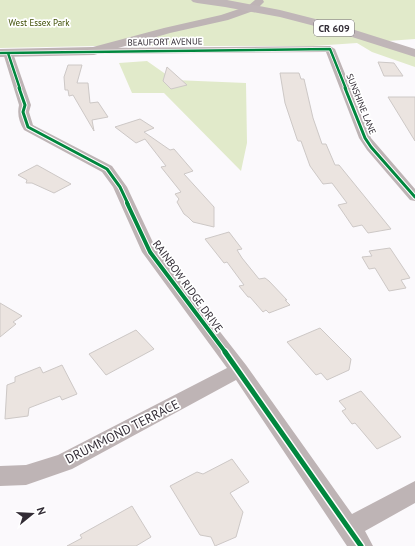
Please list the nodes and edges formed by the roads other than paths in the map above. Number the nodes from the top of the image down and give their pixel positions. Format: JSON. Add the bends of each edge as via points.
{"nodes":[{"id":1,"x":197,"y":0,"type":"edge"},
{"id":2,"x":242,"y":0,"type":"edge"},
{"id":3,"x":256,"y":5,"type":"junction"},
{"id":4,"x":415,"y":44,"type":"edge"},
{"id":5,"x":330,"y":49,"type":"joint"},
{"id":6,"x":94,"y":51,"type":"junction"},
{"id":7,"x":4,"y":53,"type":"edge"},
{"id":8,"x":415,"y":53,"type":"edge"},
{"id":9,"x":415,"y":197,"type":"edge"},
{"id":10,"x":239,"y":370,"type":"junction"},
{"id":11,"x":0,"y":476,"type":"edge"},
{"id":12,"x":415,"y":491,"type":"edge"},
{"id":13,"x":348,"y":528,"type":"junction"},
{"id":14,"x":361,"y":546,"type":"edge"}],
"edges":[{"from":1,"to":3,"type":"main road","number":"CR 609"},
{"from":2,"to":3,"type":"main road","number":"CR 609"},
{"from":3,"to":4,"type":"main road","number":"CR 609","via":[[293,8]]},
{"from":3,"to":6,"type":"street","via":[[224,18],[168,30]]},
{"from":3,"to":8,"type":"main road","number":"CR 609"},
{"from":5,"to":6,"type":"street","name":"BEAUFORT AVENUE"},
{"from":5,"to":9,"type":"street","name":"SUNSHINE LANE","via":[[365,138]]},
{"from":6,"to":7,"type":"street","name":"BEAUFORT AVENUE"},
{"from":7,"to":10,"type":"street","name":"RAINBOW RIDGE DRIVE","via":[[26,105],[22,112],[28,127],[107,169],[120,187],[150,252]]},
{"from":10,"to":11,"type":"street","name":"DRUMMOND TERRACE","via":[[64,462],[26,475]]},
{"from":10,"to":13,"type":"street","name":"RAINBOW RIDGE DRIVE"},
{"from":12,"to":13,"type":"street"},
{"from":13,"to":14,"type":"street","name":"RAINBOW RIDGE DRIVE"}]}
